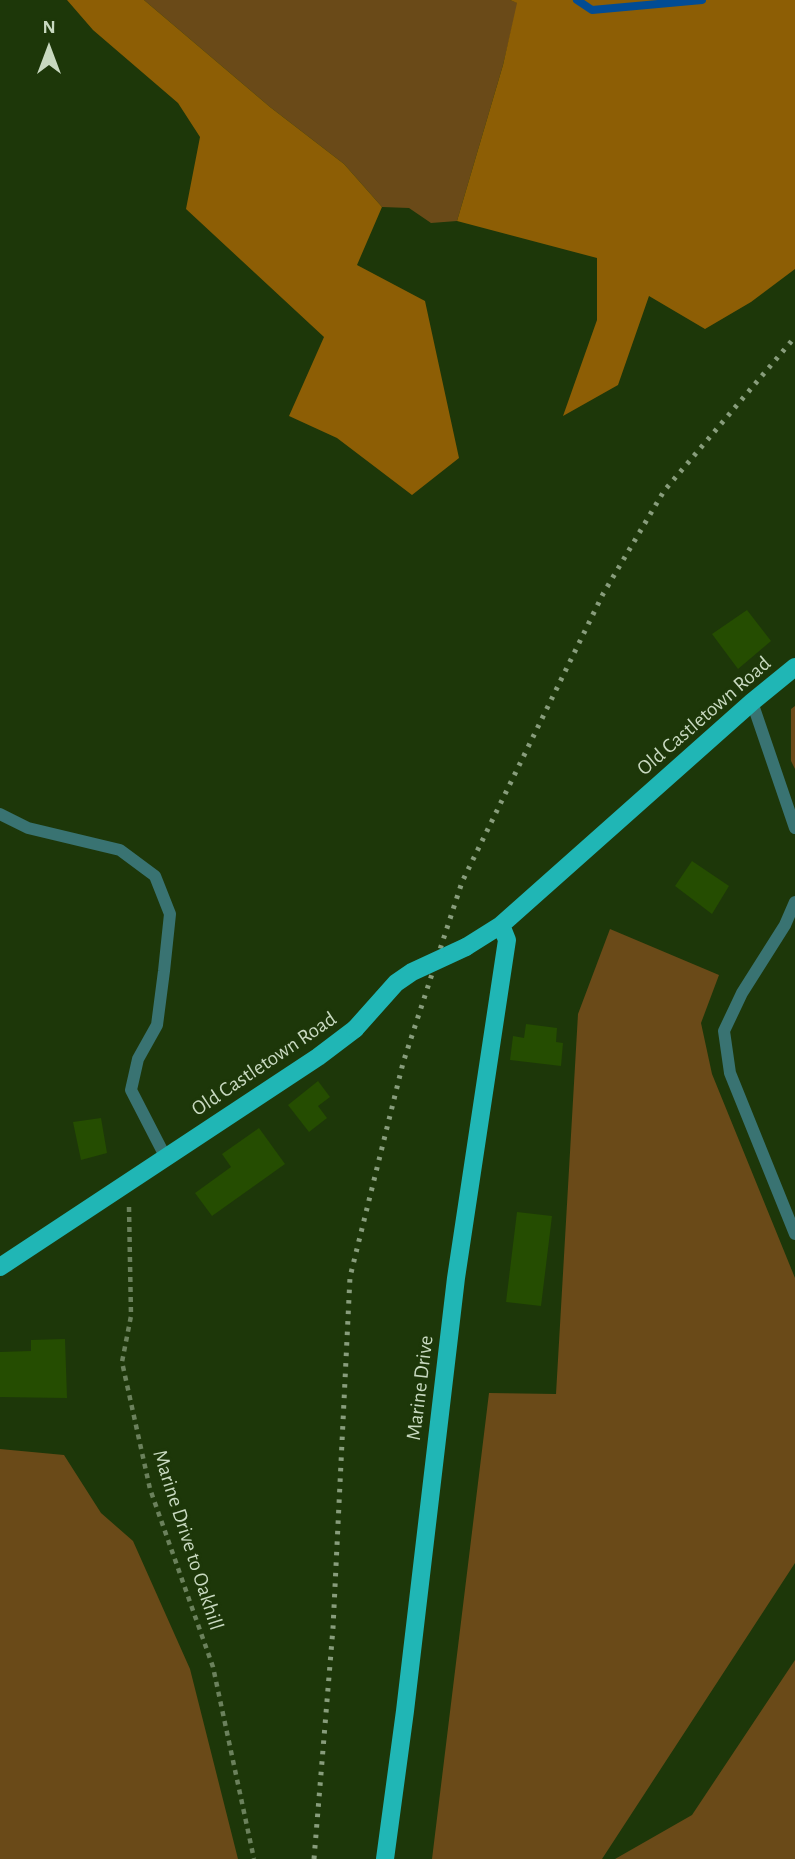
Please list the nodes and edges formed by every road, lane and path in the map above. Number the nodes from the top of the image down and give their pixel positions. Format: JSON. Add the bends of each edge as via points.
{"nodes":[{"id":1,"x":795,"y":667,"type":"edge"},
{"id":2,"x":752,"y":702,"type":"junction"},
{"id":3,"x":0,"y":814,"type":"edge"},
{"id":4,"x":795,"y":828,"type":"edge"},
{"id":5,"x":795,"y":902,"type":"edge"},
{"id":6,"x":501,"y":925,"type":"junction"},
{"id":7,"x":166,"y":1158,"type":"junction"},
{"id":8,"x":119,"y":1189,"type":"junction"},
{"id":9,"x":795,"y":1234,"type":"edge"},
{"id":10,"x":0,"y":1266,"type":"edge"},
{"id":11,"x":254,"y":1859,"type":"edge"},
{"id":12,"x":385,"y":1859,"type":"edge"}],
"edges":[{"from":1,"to":2,"type":"main road","name":"Old Castletown Road"},
{"from":2,"to":4,"type":"lane"},
{"from":2,"to":6,"type":"main road","name":"Old Castletown Road"},
{"from":3,"to":7,"type":"lane","via":[[29,828],[120,850],[155,876],[170,914],[164,971],[157,1025],[138,1059],[131,1090]]},
{"from":5,"to":9,"type":"lane","via":[[724,1031],[730,1073]]},
{"from":6,"to":7,"type":"main road","name":"Old Castletown Road","bridge":true,"via":[[412,972],[355,1029]]},
{"from":6,"to":12,"type":"main road","name":"Marine Drive","via":[[507,940],[456,1278]]},
{"from":7,"to":8,"type":"main road","name":"Old Castletown Road"},
{"from":8,"to":10,"type":"main road","name":"Old Castletown Road"},
{"from":8,"to":11,"type":"path","name":"Marine Drive to Oakhill","via":[[129,1203],[130,1214],[131,1316],[122,1362],[150,1489],[213,1667]]}]}
